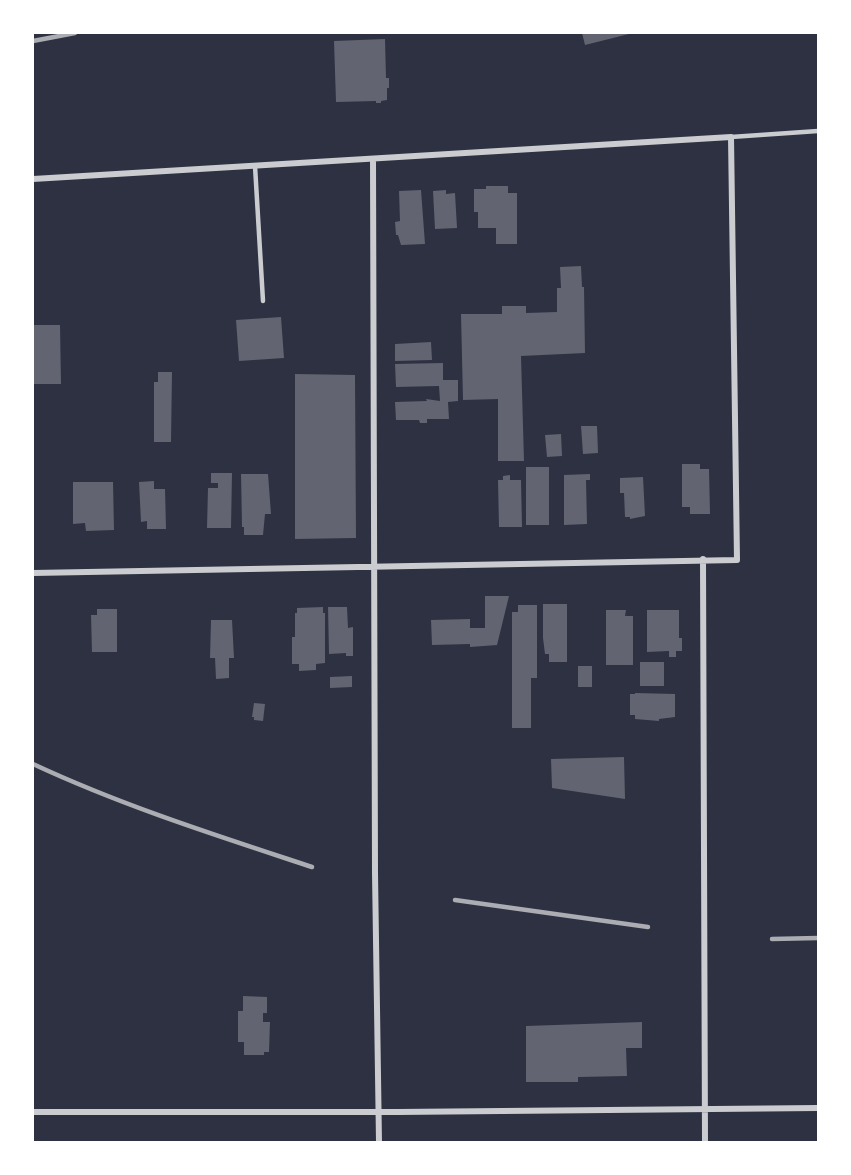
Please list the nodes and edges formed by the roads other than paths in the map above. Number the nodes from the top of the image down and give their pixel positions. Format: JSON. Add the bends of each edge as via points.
{"nodes":[{"id":1,"x":818,"y":131,"type":"edge"},
{"id":2,"x":731,"y":137,"type":"junction"},
{"id":3,"x":373,"y":159,"type":"junction"},
{"id":4,"x":255,"y":166,"type":"junction"},
{"id":5,"x":33,"y":179,"type":"edge"},
{"id":6,"x":263,"y":301,"type":"dead end"},
{"id":7,"x":703,"y":559,"type":"junction"},
{"id":8,"x":374,"y":567,"type":"junction"},
{"id":9,"x":33,"y":573,"type":"edge"},
{"id":10,"x":818,"y":1107,"type":"edge"},
{"id":11,"x":705,"y":1109,"type":"junction"},
{"id":12,"x":33,"y":1112,"type":"edge"},
{"id":13,"x":379,"y":1112,"type":"junction"},
{"id":14,"x":379,"y":1142,"type":"edge"},
{"id":15,"x":705,"y":1142,"type":"edge"}],
"edges":[{"from":1,"to":2,"type":"lane"},
{"from":2,"to":3,"type":"street"},
{"from":2,"to":7,"type":"street","via":[[737,560]]},
{"from":3,"to":4,"type":"street"},
{"from":3,"to":8,"type":"street"},
{"from":4,"to":5,"type":"street"},
{"from":4,"to":6,"type":"lane"},
{"from":7,"to":8,"type":"street"},
{"from":7,"to":11,"type":"street"},
{"from":8,"to":9,"type":"street"},
{"from":8,"to":13,"type":"street"},
{"from":10,"to":11,"type":"street"},
{"from":11,"to":13,"type":"street"},
{"from":11,"to":15,"type":"street"},
{"from":12,"to":13,"type":"street"},
{"from":13,"to":14,"type":"street"}]}
